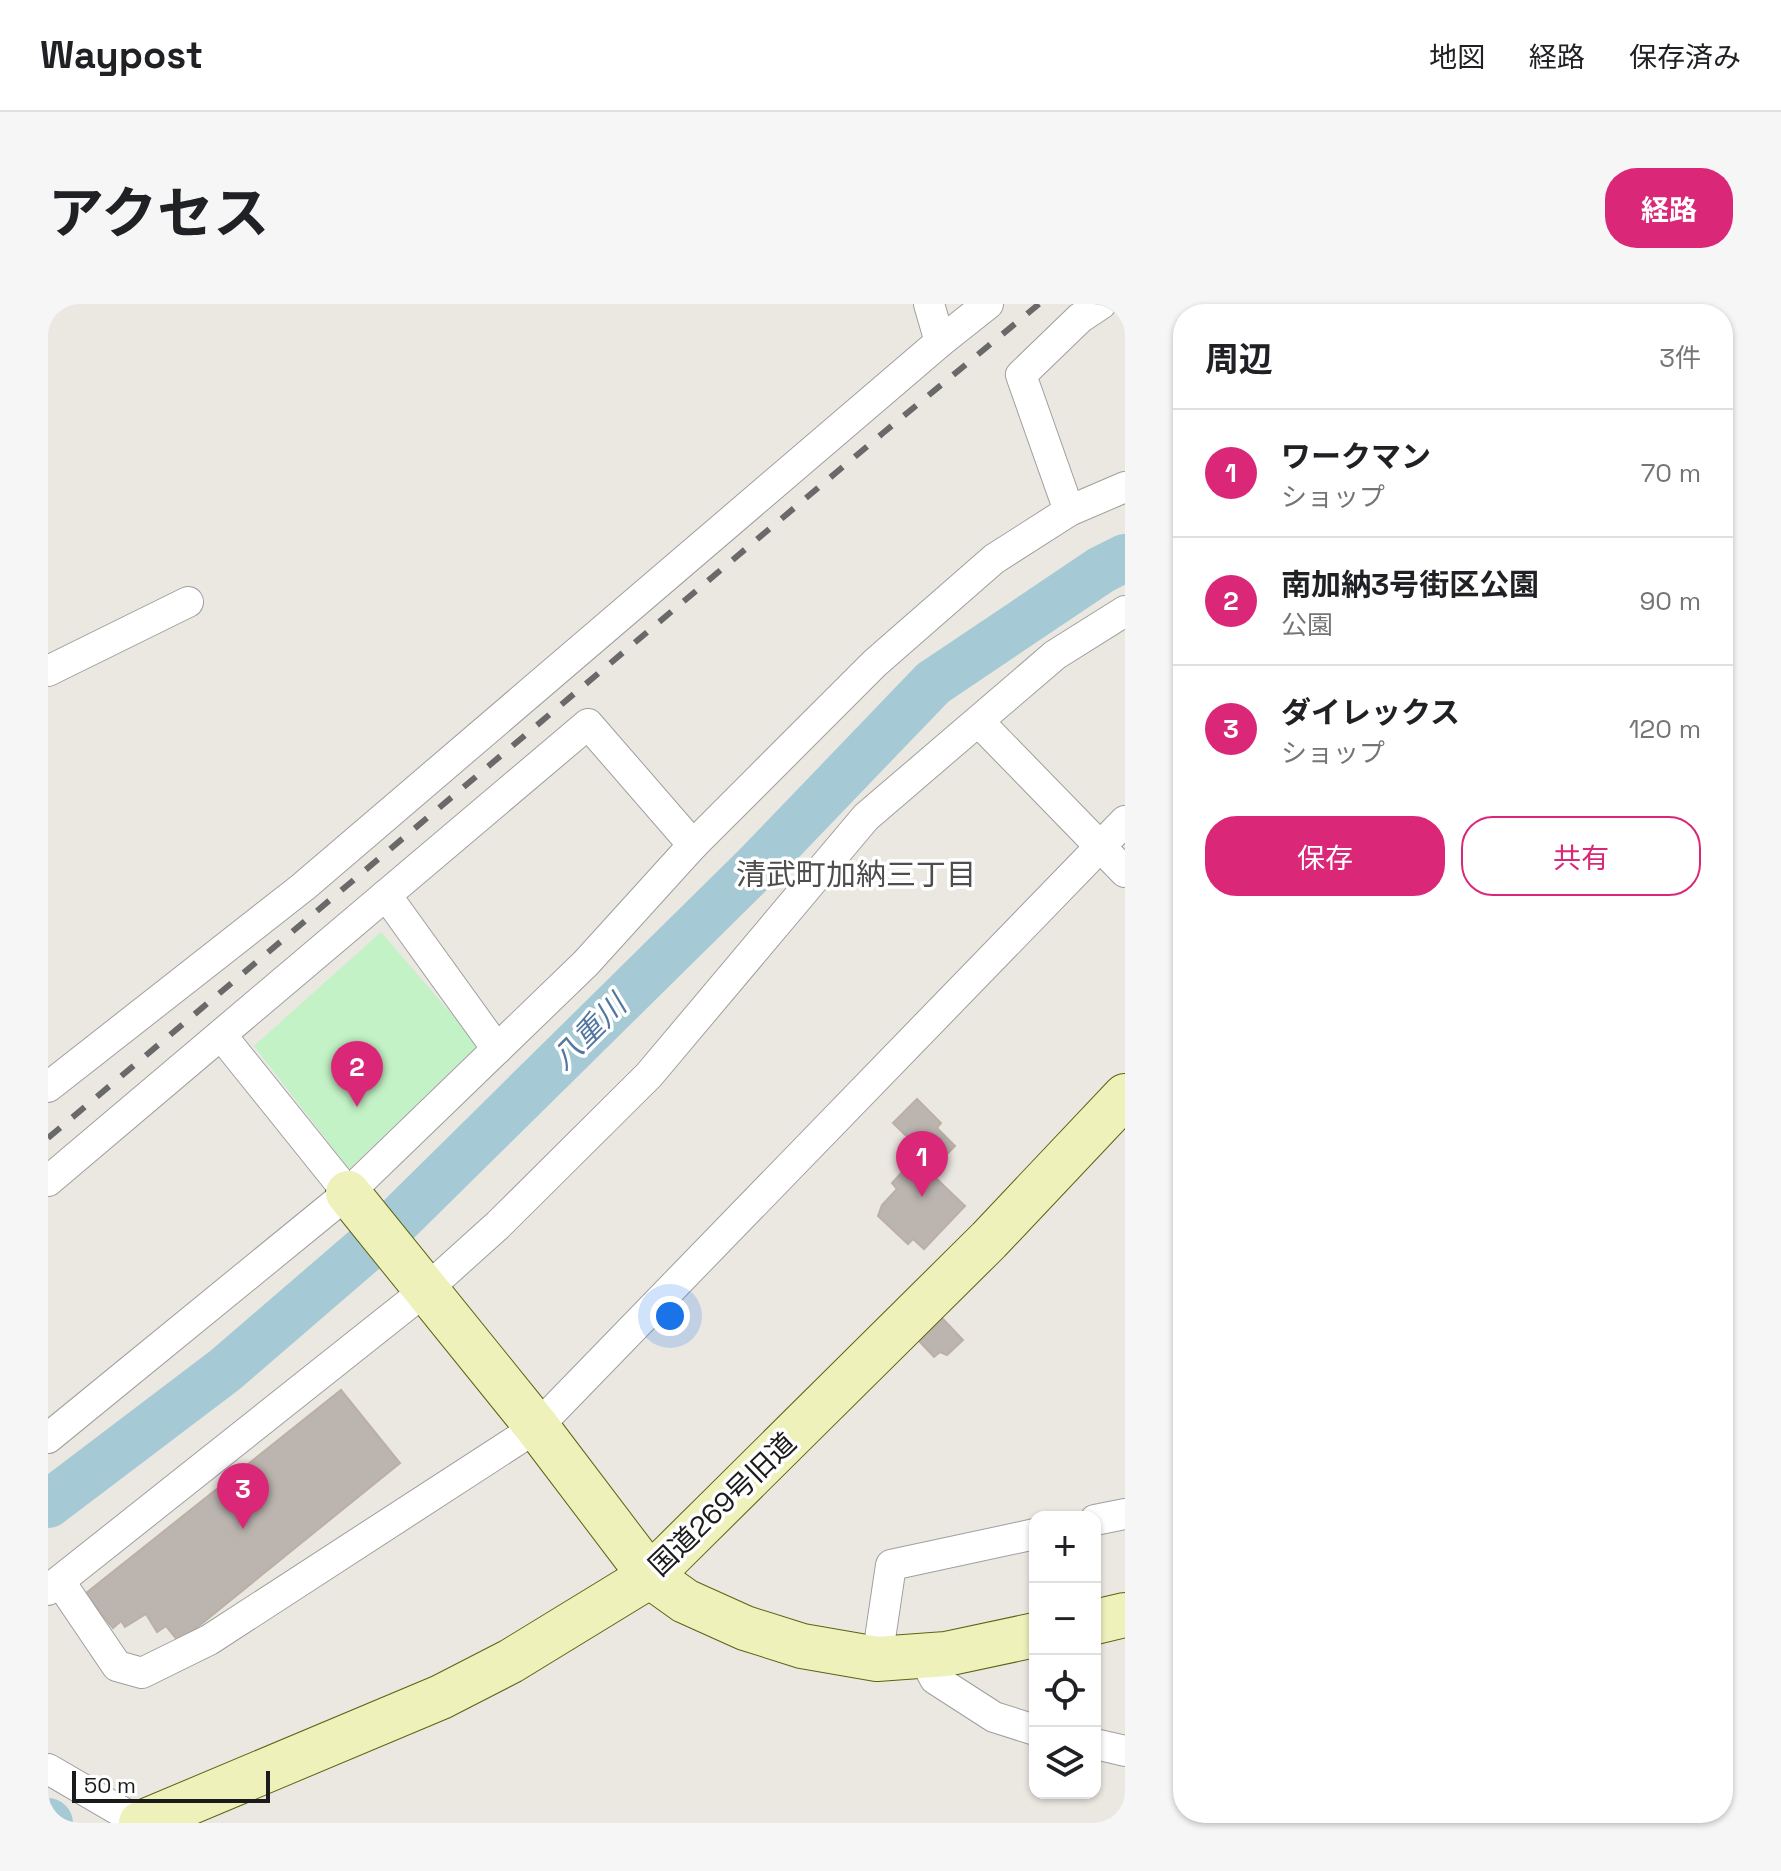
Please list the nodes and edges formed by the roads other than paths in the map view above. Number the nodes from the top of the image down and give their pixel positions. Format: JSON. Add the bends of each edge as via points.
{"nodes":[{"id":1,"x":929,"y":304,"type":"edge"},
{"id":2,"x":988,"y":304,"type":"edge"},
{"id":3,"x":1101,"y":304,"type":"edge"},
{"id":4,"x":940,"y":342,"type":"junction"},
{"id":5,"x":1125,"y":487,"type":"edge"},
{"id":6,"x":1069,"y":511,"type":"junction"},
{"id":7,"x":188,"y":602,"type":"dead end"},
{"id":8,"x":1125,"y":611,"type":"edge"},
{"id":9,"x":48,"y":671,"type":"edge"},
{"id":10,"x":979,"y":722,"type":"junction"},
{"id":11,"x":1125,"y":821,"type":"edge"},
{"id":12,"x":693,"y":845,"type":"junction"},
{"id":13,"x":1100,"y":846,"type":"junction"},
{"id":14,"x":1125,"y":872,"type":"edge"},
{"id":15,"x":386,"y":895,"type":"junction"},
{"id":16,"x":221,"y":1035,"type":"junction"},
{"id":17,"x":497,"y":1049,"type":"junction"},
{"id":18,"x":48,"y":1087,"type":"edge"},
{"id":19,"x":1125,"y":1096,"type":"edge"},
{"id":20,"x":48,"y":1181,"type":"edge"},
{"id":21,"x":351,"y":1197,"type":"junction"},
{"id":22,"x":422,"y":1283,"type":"junction"},
{"id":23,"x":537,"y":1427,"type":"junction"},
{"id":24,"x":48,"y":1438,"type":"edge"},
{"id":25,"x":1125,"y":1514,"type":"edge"},
{"id":26,"x":1101,"y":1519,"type":"edge"},
{"id":27,"x":1029,"y":1535,"type":"edge"},
{"id":28,"x":650,"y":1576,"type":"junction"},
{"id":29,"x":54,"y":1586,"type":"edge"},
{"id":30,"x":1125,"y":1615,"type":"edge"},
{"id":31,"x":1101,"y":1621,"type":"edge"},
{"id":32,"x":1029,"y":1636,"type":"edge"},
{"id":33,"x":923,"y":1656,"type":"junction"},
{"id":34,"x":877,"y":1659,"type":"junction"},
{"id":35,"x":1029,"y":1728,"type":"edge"},
{"id":36,"x":1101,"y":1745,"type":"edge"},
{"id":37,"x":1125,"y":1751,"type":"edge"},
{"id":38,"x":48,"y":1769,"type":"edge"},
{"id":39,"x":141,"y":1823,"type":"edge"}],
"edges":[{"from":1,"to":4,"type":"street"},
{"from":2,"to":4,"type":"street"},
{"from":3,"to":6,"type":"street","via":[[1021,375]]},
{"from":4,"to":18,"type":"street","via":[[315,877]]},
{"from":5,"to":6,"type":"street"},
{"from":6,"to":12,"type":"street","via":[[994,559],[875,663]]},
{"from":7,"to":9,"type":"street"},
{"from":8,"to":10,"type":"street","via":[[1055,655]]},
{"from":10,"to":13,"type":"street"},
{"from":10,"to":22,"type":"street","via":[[866,817],[649,1075],[508,1214]]},
{"from":11,"to":13,"type":"street"},
{"from":12,"to":15,"type":"street","via":[[588,724]]},
{"from":12,"to":17,"type":"street","via":[[586,963]]},
{"from":13,"to":14,"type":"street"},
{"from":13,"to":23,"type":"street"},
{"from":15,"to":16,"type":"street"},
{"from":15,"to":17,"type":"street"},
{"from":16,"to":20,"type":"street"},
{"from":16,"to":21,"type":"street"},
{"from":17,"to":21,"type":"street"},
{"from":19,"to":28,"type":"street","name":"国道269号旧道","via":[[978,1251]]},
{"from":21,"to":22,"type":"street"},
{"from":21,"to":24,"type":"street"},
{"from":22,"to":23,"type":"street"},
{"from":22,"to":29,"type":"street"},
{"from":23,"to":28,"type":"street"},
{"from":23,"to":29,"type":"street","via":[[209,1640],[142,1673],[117,1666]]},
{"from":25,"to":26,"type":"street"},
{"from":27,"to":34,"type":"street","via":[[891,1565]]},
{"from":28,"to":34,"type":"street","via":[[685,1601],[745,1628],[802,1646]]},
{"from":28,"to":39,"type":"street","name":"国道269号旧道","via":[[441,1697]]},
{"from":30,"to":31,"type":"street"},
{"from":32,"to":33,"type":"street"},
{"from":33,"to":34,"type":"street"},
{"from":33,"to":35,"type":"street","via":[[935,1679],[994,1717]]},
{"from":36,"to":37,"type":"street"},
{"from":38,"to":39,"type":"street"}]}
